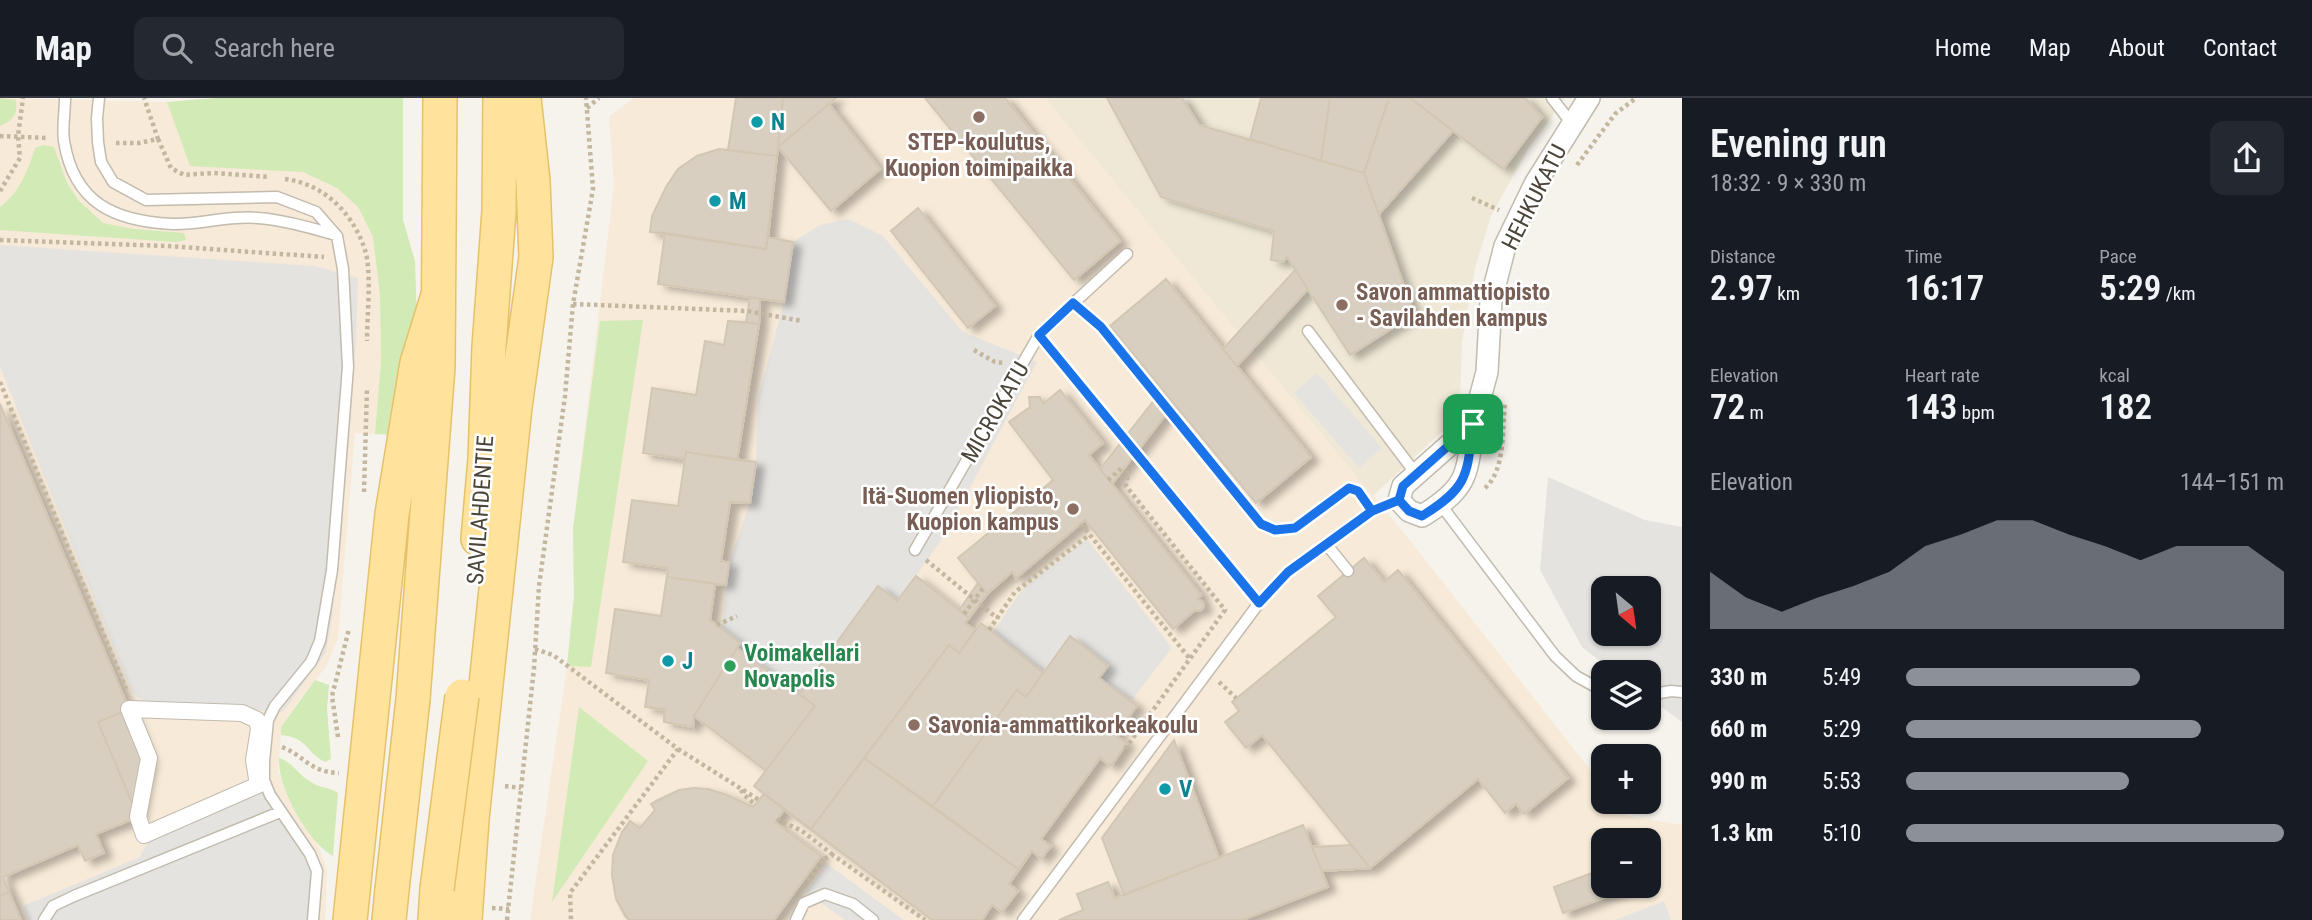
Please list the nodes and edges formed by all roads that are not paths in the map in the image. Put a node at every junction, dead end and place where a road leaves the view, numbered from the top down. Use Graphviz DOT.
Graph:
graph roads {
  1 [pos="65,98"];
  2 [pos="99,98"];
  3 [pos="440,98"];
  4 [pos="500,98"];
  5 [pos="524,98"];
  6 [pos="1552,98"];
  7 [pos="1589,98"];
  8 [pos="1572,124"];
  9 [pos="337,236"];
  10 [pos="1127,254"];
  11 [pos="438,295"];
  12 [pos="1308,331"];
  13 [pos="1039,335"];
  14 [pos="1473,424"];
  15 [pos="1416,474"];
  16 [pos="1399,500"];
  17 [pos="1441,505"];
  18 [pos="1327,545"];
  19 [pos="915,550"];
  20 [pos="1348,571"];
  21 [pos="1259,603"];
  22 [pos="1591,684"];
  23 [pos="1682,692"];
  24 [pos="1661,694"];
  25 [pos="135,709"];
  26 [pos="280,813"];
  27 [pos="436,904"];
  28 [pos="391,905"];
  29 [pos="44,920"];
  30 [pos="313,920"];
  31 [pos="351,920"];
  32 [pos="465,920"];
  33 [pos="796,920"];
  34 [pos="873,920"];
  35 [pos="1023,920"];
  1 -- 9 [label="lane"];
  2 -- 9 [label="lane"];
  3 -- 11 [label="main road"];
  4 -- 27 [label="main road, SAVILAHDENTIE, bridge"];
  5 -- 32 [label="main road"];
  6 -- 8 [label="lane"];
  7 -- 8 [label="street, HEHKUKATU"];
  8 -- 14 [label="street, HEHKUKATU"];
  9 -- 26 [label="lane"];
  10 -- 13 [label="lane"];
  11 -- 28 [label="main road, bridge"];
  11 -- 31 [label="main road"];
  12 -- 15 [label="lane"];
  13 -- 19 [label="lane, MICROKATU"];
  13 -- 21 [label="lane, MICROKATU"];
  14 -- 15 [label="street"];
  14 -- 17 [label="street, HEHKUKATU"];
  15 -- 16 [label="street"];
  16 -- 17 [label="street"];
  16 -- 18 [label="lane"];
  17 -- 22 [label="lane"];
  18 -- 20 [label="lane"];
  18 -- 21 [label="lane"];
  21 -- 35 [label="lane"];
  23 -- 24 [label="lane"];
  25 -- 25 [label="street"];
  26 -- 29 [label="lane"];
  26 -- 30 [label="lane"];
  33 -- 34 [label="lane"];
}
